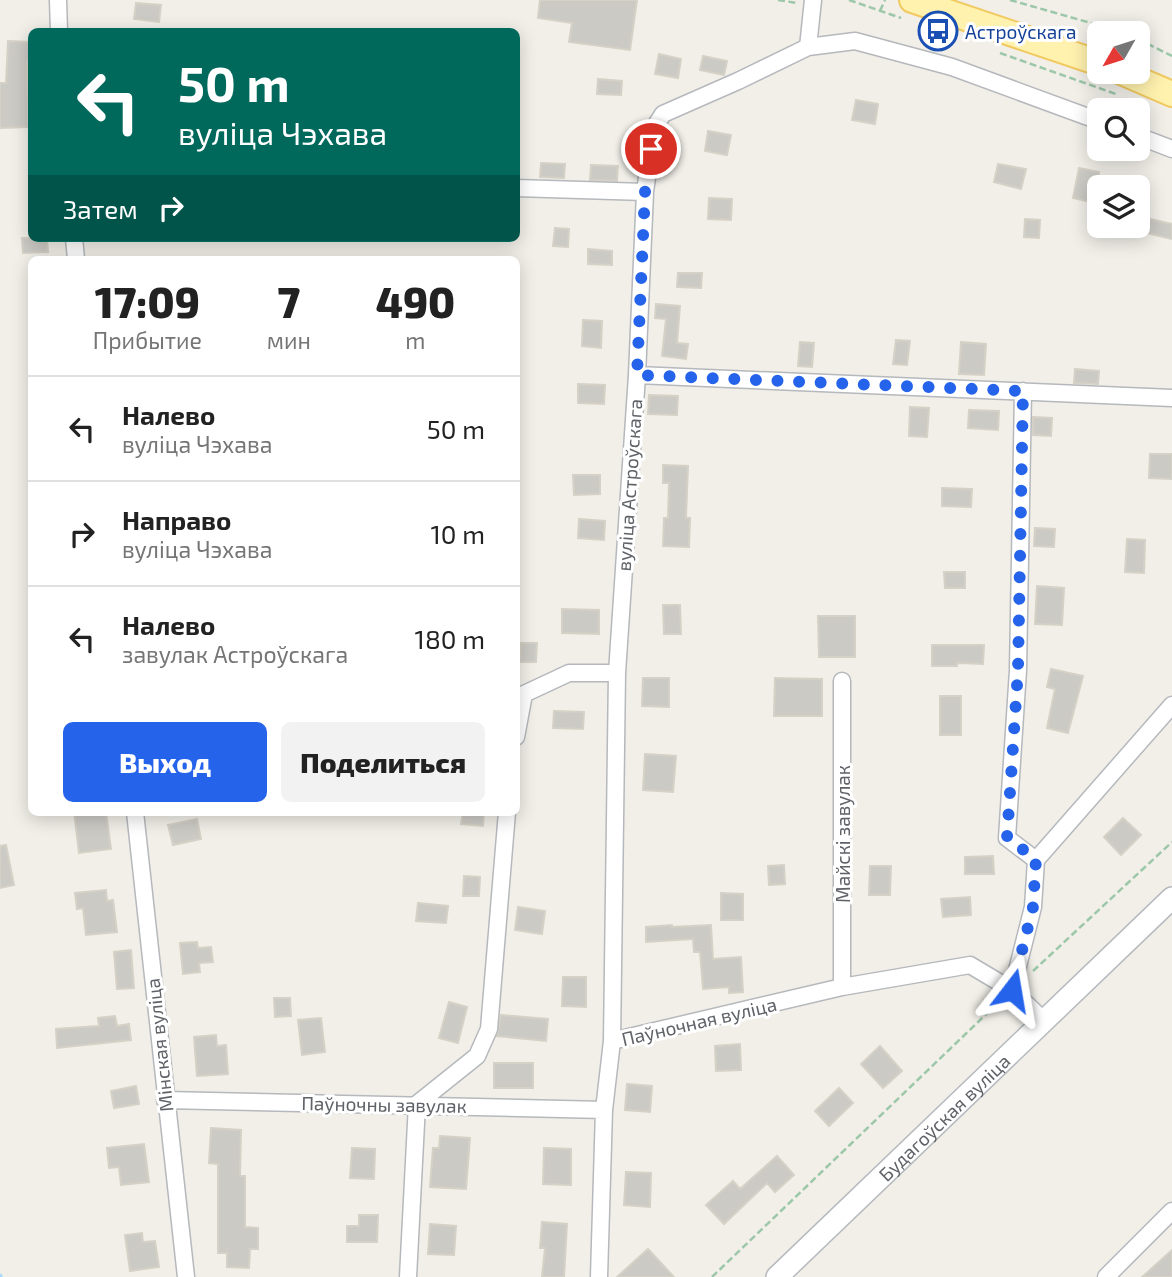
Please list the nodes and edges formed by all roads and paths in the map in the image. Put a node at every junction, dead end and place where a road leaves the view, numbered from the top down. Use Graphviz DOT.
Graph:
graph roads {
  1 [pos="58,0"];
  2 [pos="813,0"];
  3 [pos="849,0"];
  4 [pos="885,0"];
  5 [pos="953,0"];
  6 [pos="1010,0"];
  7 [pos="908,9"];
  8 [pos="880,11"];
  9 [pos="1087,22"];
  10 [pos="59,28"];
  11 [pos="1087,45"];
  12 [pos="1150,45"];
  13 [pos="808,47"];
  14 [pos="990,50"];
  15 [pos="1172,56"];
  16 [pos="1087,60"];
  17 [pos="1150,69"];
  18 [pos="1087,74"];
  19 [pos="1172,79"];
  20 [pos="1126,84"];
  21 [pos="1172,94"];
  22 [pos="1087,117"];
  23 [pos="1150,141"];
  24 [pos="1172,149"];
  25 [pos="520,188"];
  26 [pos="645,192"];
  27 [pos="637,375"];
  28 [pos="1023,391"];
  29 [pos="1172,398"];
  30 [pos="617,673"];
  31 [pos="842,681"];
  32 [pos="1172,705"];
  33 [pos="520,716"];
  34 [pos="135,816"];
  35 [pos="507,816"];
  36 [pos="1172,842"];
  37 [pos="1036,859"];
  38 [pos="1172,898"];
  39 [pos="842,986"];
  40 [pos="1012,990"];
  41 [pos="1044,1021"];
  42 [pos="612,1041"];
  43 [pos="165,1100"];
  44 [pos="417,1104"];
  45 [pos="604,1110"];
  46 [pos="1172,1211"];
  47 [pos="186,1277"];
  48 [pos="408,1277"];
  49 [pos="599,1277"];
  50 [pos="712,1277"];
  51 [pos="777,1277"];
  52 [pos="1106,1277"];
  1 -- 10 [label="street"];
  2 -- 13 [label="street"];
  3 -- 8 [label="path"];
  4 -- 8 [label="path"];
  5 -- 11 [label="main road"];
  6 -- 9 [label="path"];
  7 -- 8 [label="path"];
  7 -- 16 [label="main road"];
  12 -- 15 [label="path"];
  13 -- 22 [label="street, вуліца Астроўскага"];
  13 -- 26 [label="street, вуліца Астроўскага"];
  14 -- 18 [label="path"];
  17 -- 19 [label="main road"];
  20 -- 21 [label="main road"];
  23 -- 24 [label="street"];
  25 -- 26 [label="street"];
  26 -- 27 [label="street, вуліца Астроўскага"];
  27 -- 28 [label="street"];
  27 -- 30 [label="street, вуліца Астроўскага"];
  28 -- 29 [label="street"];
  28 -- 37 [label="street"];
  30 -- 33 [label="street"];
  30 -- 42 [label="street, вуліца Астроўскага"];
  31 -- 39 [label="street, Майскі завулак"];
  32 -- 37 [label="street"];
  34 -- 43 [label="street, Мінская вуліца"];
  35 -- 44 [label="street"];
  36 -- 40 [label="path"];
  37 -- 40 [label="street"];
  38 -- 41 [label="street, Будагоўская вуліца"];
  39 -- 40 [label="street, Паўночная вуліца"];
  39 -- 42 [label="street, Паўночная вуліца"];
  40 -- 41 [label="street, Паўночная вуліца"];
  40 -- 50 [label="path"];
  41 -- 51 [label="street, Будагоўская вуліца"];
  42 -- 45 [label="street, Паўночная вуліца"];
  43 -- 44 [label="street, Паўночны завулак"];
  43 -- 47 [label="street, Мінская вуліца"];
  44 -- 45 [label="street, Паўночны завулак"];
  44 -- 48 [label="street"];
  45 -- 49 [label="street, Паўночная вуліца"];
  46 -- 52 [label="street"];
}
